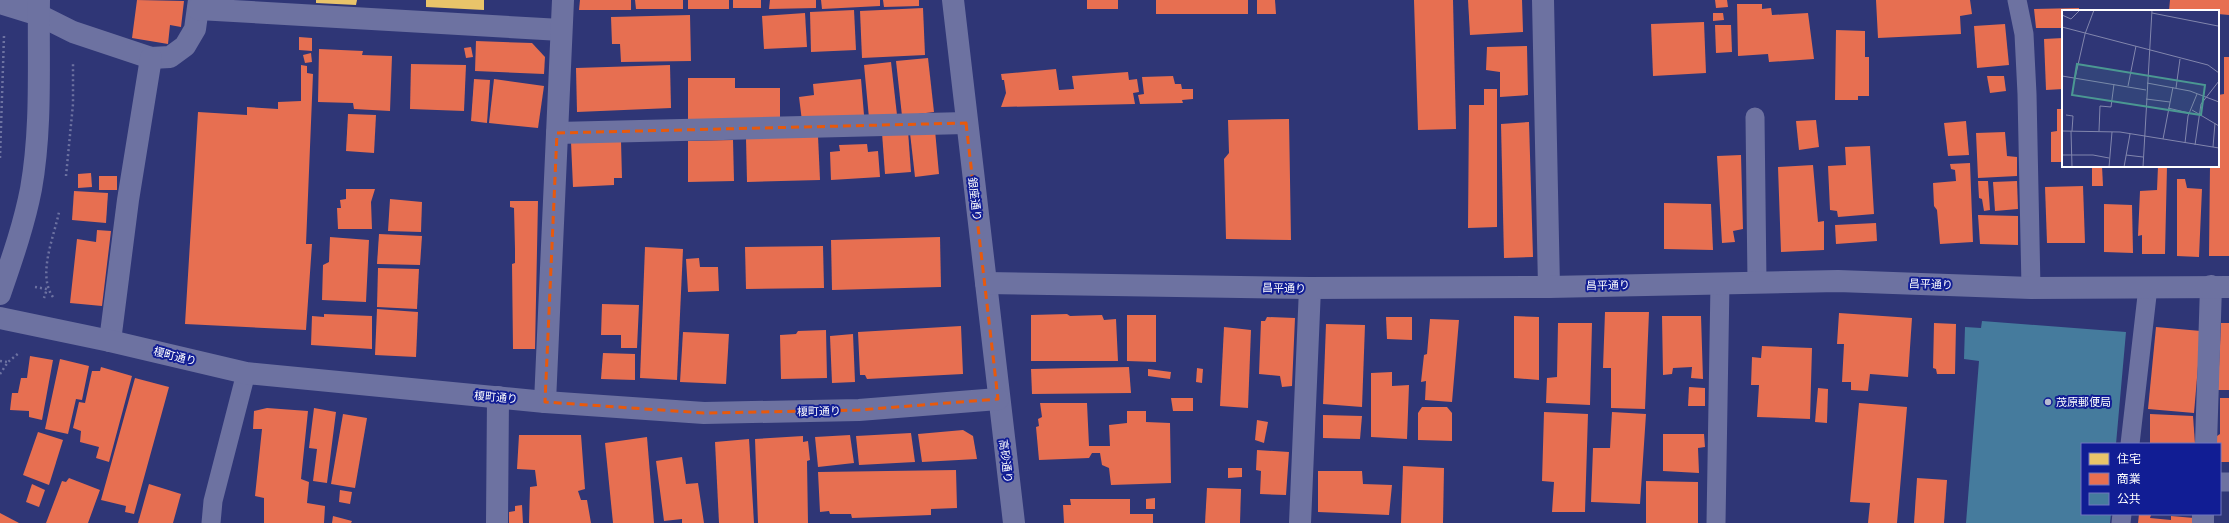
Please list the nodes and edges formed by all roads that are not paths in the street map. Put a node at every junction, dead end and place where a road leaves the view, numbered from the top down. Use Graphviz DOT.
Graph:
graph roads {
  1 [pos="563,0"];
  2 [pos="953,0"];
  3 [pos="1543,0"];
  4 [pos="2017,0"];
  5 [pos="2,3"];
  6 [pos="198,5"];
  7 [pos="39,8"];
  8 [pos="562,30"];
  9 [pos="151,58"];
  10 [pos="1755,117"];
  11 [pos="966,122"];
  12 [pos="556,133"];
  13 [pos="1756,282"];
  14 [pos="986,283"];
  15 [pos="1720,283"];
  16 [pos="2220,286"];
  17 [pos="1549,287"];
  18 [pos="2148,287"];
  19 [pos="1310,288"];
  20 [pos="2031,288"];
  21 [pos="0,294"];
  22 [pos="0,318"];
  23 [pos="110,340"];
  24 [pos="246,373"];
  25 [pos="498,397"];
  26 [pos="998,399"];
  27 [pos="545,402"];
  28 [pos="2130,443"];
  29 [pos="2206,443"];
  30 [pos="211,523"];
  31 [pos="497,523"];
  32 [pos="1014,523"];
  33 [pos="1300,523"];
  34 [pos="1716,523"];
  1 -- 8 [label="street"];
  2 -- 11 [label="street, 銀座通り"];
  3 -- 17 [label="street"];
  4 -- 20 [label="lane"];
  5 -- 7 [label="street"];
  6 -- 8 [label="street"];
  6 -- 9 [label="street"];
  7 -- 9 [label="street"];
  7 -- 21 [label="street"];
  8 -- 12 [label="street"];
  9 -- 23 [label="street"];
  10 -- 13 [label="lane"];
  11 -- 12 [label="street"];
  11 -- 14 [label="street, 銀座通り"];
  12 -- 27 [label="street"];
  13 -- 15 [label="street, 昌平通り"];
  13 -- 20 [label="street, 昌平通り"];
  14 -- 19 [label="street, 昌平通り"];
  14 -- 26 [label="street, 銀座通り"];
  15 -- 17 [label="street, 昌平通り"];
  15 -- 34 [label="lane"];
  16 -- 18 [label="street, 昌平通り"];
  16 -- 29 [label="street"];
  17 -- 19 [label="street, 昌平通り"];
  18 -- 20 [label="street, 昌平通り"];
  18 -- 28 [label="lane"];
  19 -- 33 [label="street"];
  22 -- 23 [label="street, 榎町通り"];
  23 -- 24 [label="street, 榎町通り"];
  24 -- 25 [label="street, 榎町通り"];
  24 -- 30 [label="lane"];
  25 -- 27 [label="street, 榎町通り"];
  25 -- 31 [label="street"];
  26 -- 27 [label="street, 榎町通り"];
  26 -- 32 [label="street, 高砂通り"];
}
